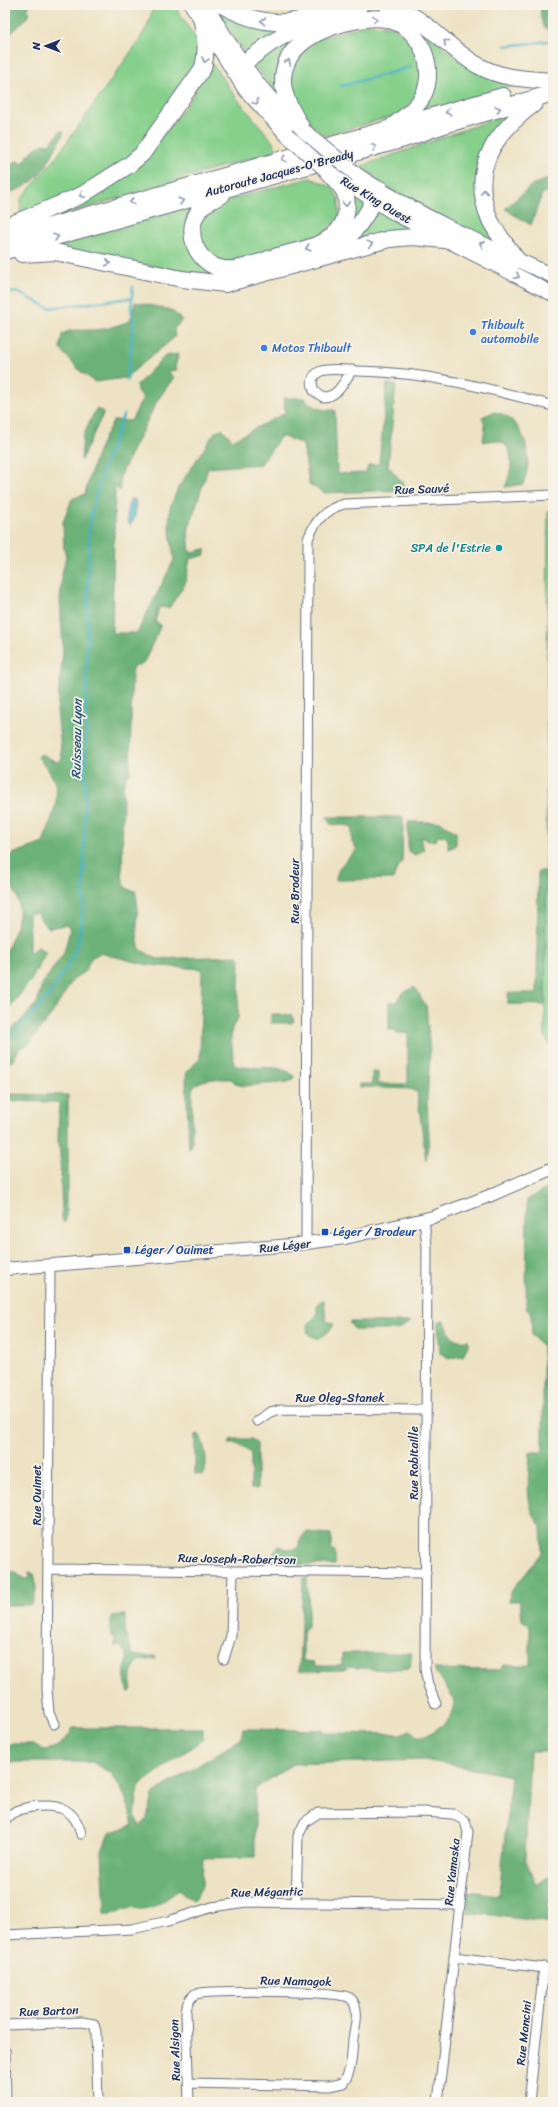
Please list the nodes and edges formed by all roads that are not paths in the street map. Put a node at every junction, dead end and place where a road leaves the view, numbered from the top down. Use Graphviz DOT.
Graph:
graph roads {
  1 [pos="192,5"];
  2 [pos="206,5"];
  3 [pos="222,5"];
  4 [pos="360,5"];
  5 [pos="387,5"];
  6 [pos="315,17"];
  7 [pos="202,22"];
  8 [pos="238,67"];
  9 [pos="553,82"];
  10 [pos="548,94"];
  11 [pos="389,129"];
  12 [pos="303,130"];
  13 [pos="334,177"];
  14 [pos="250,181"];
  15 [pos="377,195"];
  16 [pos="5,228"];
  17 [pos="5,239"];
  18 [pos="445,240"];
  19 [pos="5,251"];
  20 [pos="5,256"];
  21 [pos="320,258"];
  22 [pos="517,260"];
  23 [pos="553,276"];
  24 [pos="553,294"];
  25 [pos="352,370"];
  26 [pos="553,406"];
  27 [pos="553,495"];
  28 [pos="308,539"];
  29 [pos="553,1168"];
  30 [pos="424,1220"];
  31 [pos="306,1244"];
  32 [pos="50,1266"];
  33 [pos="5,1269"];
  34 [pos="426,1410"];
  35 [pos="257,1420"];
  36 [pos="48,1569"];
  37 [pos="233,1571"];
  38 [pos="426,1573"];
  39 [pos="224,1659"];
  40 [pos="436,1704"];
  41 [pos="54,1724"];
  42 [pos="5,1820"];
  43 [pos="81,1834"];
  44 [pos="296,1903"];
  45 [pos="460,1905"];
  46 [pos="5,1935"];
  47 [pos="454,1957"];
  48 [pos="548,1968"];
  49 [pos="190,1998"];
  50 [pos="5,2025"];
  51 [pos="5,2051"];
  52 [pos="189,2083"];
  53 [pos="6,2102"];
  54 [pos="98,2102"];
  55 [pos="189,2102"];
  56 [pos="438,2102"];
  57 [pos="529,2102"];
  1 -- 7 [label="main road, Rue King Ouest"];
  2 -- 8 [label="main road, Rue King Ouest"];
  6 -- 3 [label="highway, one-way"];
  4 -- 6 [label="highway"];
  9 -- 5 [label="highway, one-way"];
  6 -- 8 [label="highway"];
  7 -- 8 [label="main road, Rue King Ouest"];
  7 -- 16 [label="highway, one-way"];
  8 -- 12 [label="main road, Rue King Ouest"];
  8 -- 13 [label="main road, Rue King Ouest, one-way, bridge"];
  9 -- 11 [label="highway, Autoroute Jacques-O'Bready, one-way"];
  14 -- 10 [label="highway, Autoroute Jacques-O'Bready, one-way"];
  22 -- 10 [label="highway, one-way"];
  12 -- 11 [label="highway, one-way"];
  11 -- 17 [label="highway, Autoroute Jacques-O'Bready, one-way"];
  12 -- 15 [label="main road, Rue King Ouest, bridge"];
  13 -- 14 [label="highway, one-way"];
  13 -- 15 [label="main road, Rue King Ouest"];
  19 -- 14 [label="highway, Autoroute Jacques-O'Bready, one-way"];
  15 -- 18 [label="main road, Rue King Ouest"];
  15 -- 21 [label="highway"];
  22 -- 15 [label="main road, Rue King Ouest, one-way"];
  21 -- 18 [label="highway, one-way"];
  18 -- 24 [label="main road, Rue King Ouest, one-way"];
  20 -- 21 [label="highway, one-way"];
  22 -- 23 [label="main road, Rue King Ouest"];
  25 -- 26 [label="street"];
  27 -- 28 [label="street, Rue Sauvé"];
  28 -- 31 [label="street, Rue Brodeur"];
  29 -- 30 [label="street, Rue Léger"];
  30 -- 31 [label="street, Rue Léger"];
  30 -- 34 [label="street, Rue Robitaille"];
  31 -- 32 [label="street, Rue Léger"];
  32 -- 33 [label="street, Rue Léger"];
  32 -- 36 [label="street, Rue Ouimet"];
  34 -- 35 [label="street, Rue Oleg-Stanek"];
  34 -- 38 [label="street, Rue Robitaille"];
  36 -- 37 [label="street, Rue Joseph-Robertson"];
  36 -- 41 [label="street, Rue Ouimet"];
  37 -- 38 [label="street, Rue Joseph-Robertson"];
  37 -- 39 [label="street"];
  38 -- 40 [label="street, Rue Robitaille"];
  42 -- 43 [label="street"];
  44 -- 45 [label="street, Rue Mégantic"];
  44 -- 45 [label="street, Rue Yamaska"];
  44 -- 46 [label="street, Rue Mégantic"];
  45 -- 47 [label="street, Rue Yamaska"];
  47 -- 48 [label="street"];
  47 -- 56 [label="street, Rue Yamaska"];
  48 -- 57 [label="street, Rue Mancini"];
  49 -- 52 [label="street, Rue Alsigon"];
  49 -- 52 [label="street, Rue Namagok"];
  50 -- 54 [label="street, Rue Barton"];
  51 -- 53 [label="street"];
  52 -- 55 [label="street, Rue Alsigon"];
}
